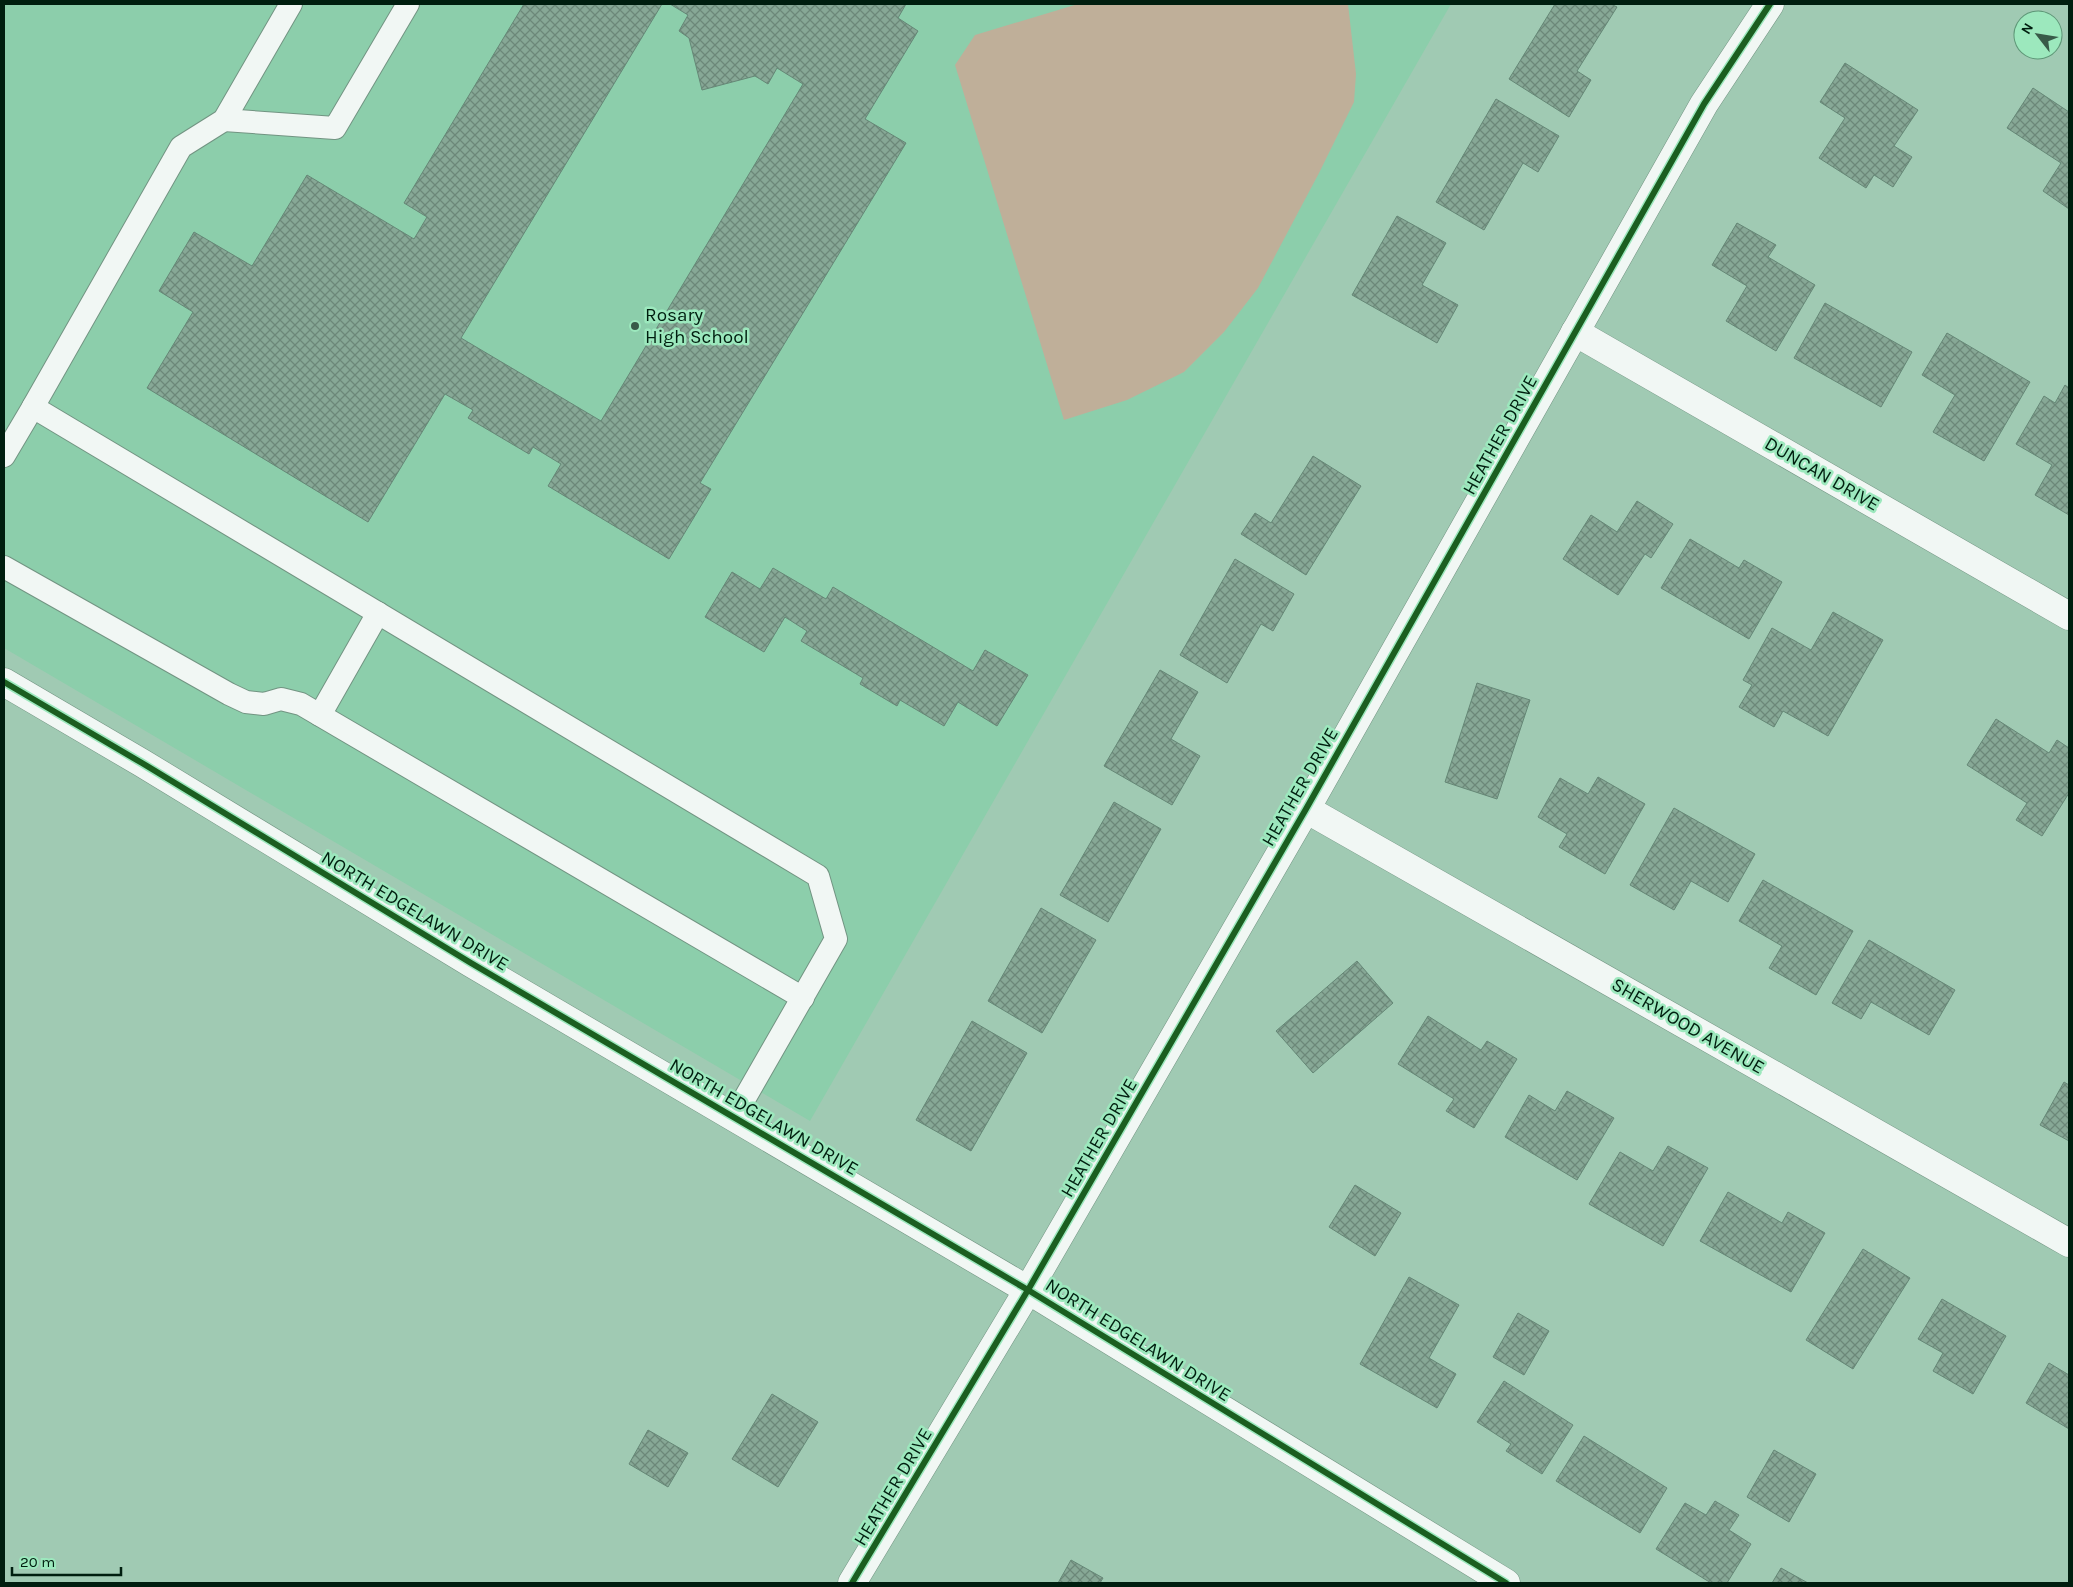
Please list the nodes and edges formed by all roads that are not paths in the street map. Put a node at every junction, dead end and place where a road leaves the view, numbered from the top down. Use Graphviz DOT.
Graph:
graph roads {
  1 [pos="291,4"];
  2 [pos="408,4"];
  3 [pos="1770,4"];
  4 [pos="224,120"];
  5 [pos="1576,332"];
  6 [pos="32,407"];
  7 [pos="4,456"];
  8 [pos="4,567"];
  9 [pos="378,613"];
  10 [pos="2069,616"];
  11 [pos="4,682"];
  12 [pos="320,715"];
  13 [pos="1306,809"];
  14 [pos="803,998"];
  15 [pos="734,1117"];
  16 [pos="2069,1243"];
  17 [pos="1028,1290"];
  18 [pos="852,1583"];
  19 [pos="1506,1583"];
  1 -- 4 [label="lane"];
  2 -- 4 [label="lane"];
  3 -- 5 [label="street, HEATHER DRIVE"];
  4 -- 6 [label="lane"];
  5 -- 10 [label="street, DUNCAN DRIVE"];
  5 -- 13 [label="street, HEATHER DRIVE"];
  6 -- 7 [label="lane"];
  6 -- 9 [label="lane"];
  8 -- 12 [label="lane"];
  9 -- 12 [label="lane"];
  9 -- 14 [label="lane"];
  11 -- 15 [label="street, NORTH EDGELAWN DRIVE"];
  12 -- 14 [label="lane"];
  13 -- 16 [label="street, SHERWOOD AVENUE"];
  13 -- 17 [label="street, HEATHER DRIVE"];
  14 -- 15 [label="lane"];
  15 -- 17 [label="street, NORTH EDGELAWN DRIVE"];
  17 -- 18 [label="street, HEATHER DRIVE"];
  17 -- 19 [label="street, NORTH EDGELAWN DRIVE"];
}
